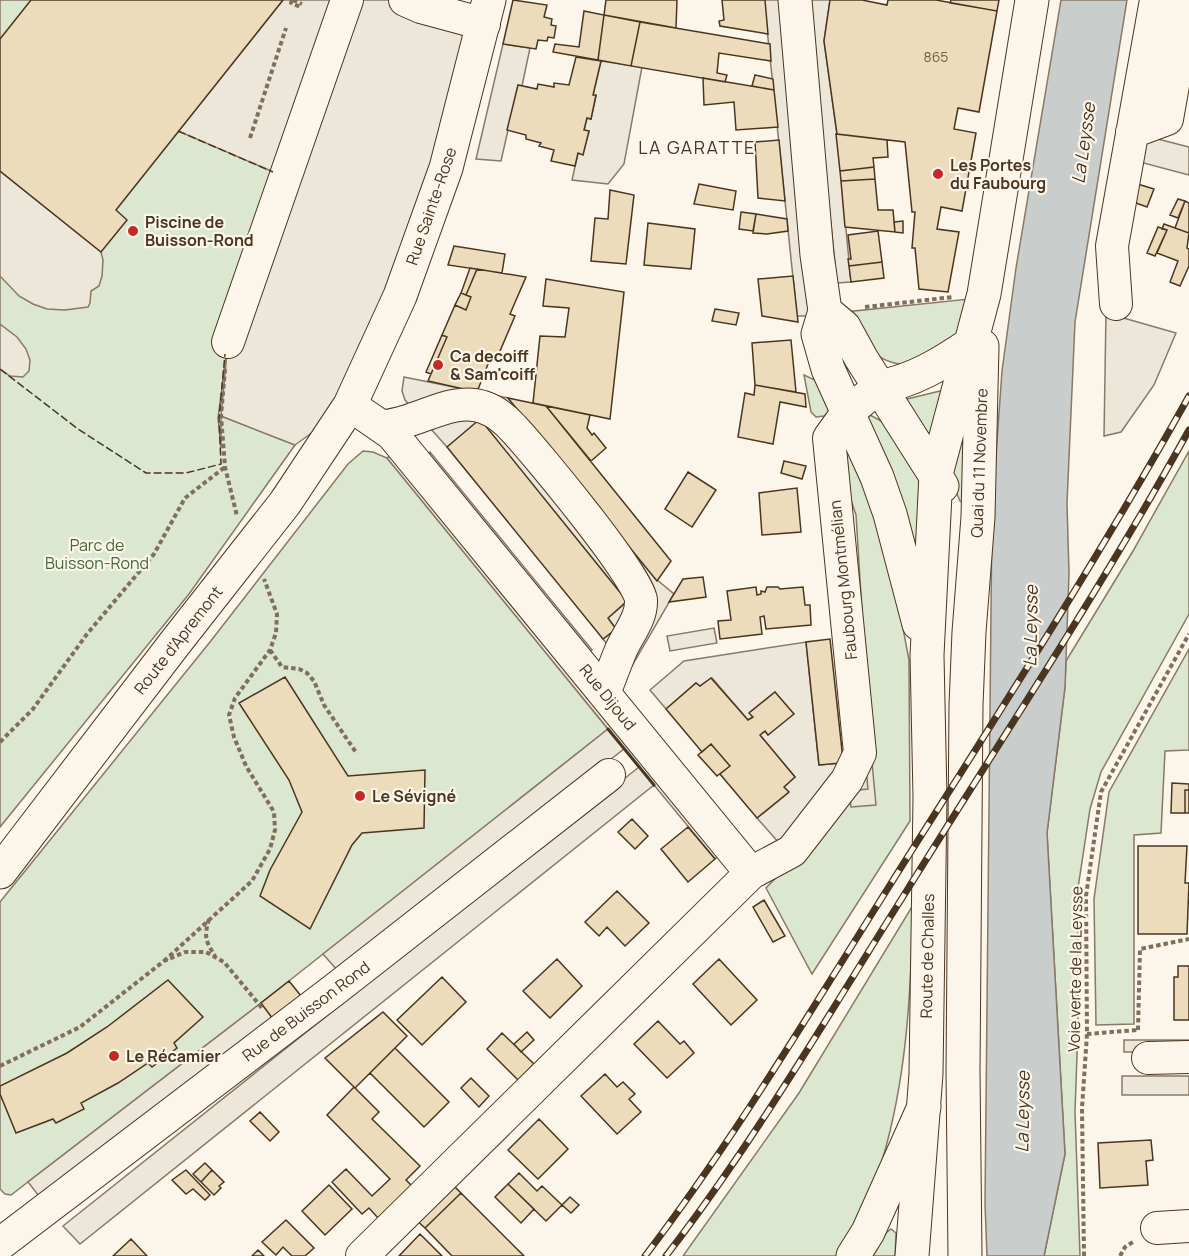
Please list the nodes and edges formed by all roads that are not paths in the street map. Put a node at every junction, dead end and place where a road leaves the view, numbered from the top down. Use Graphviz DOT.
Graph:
graph roads {
  1 [pos="347,0"];
  2 [pos="795,0"];
  3 [pos="1032,0"];
  4 [pos="1156,0"];
  5 [pos="1188,0"];
  6 [pos="416,2"];
  7 [pos="486,12"];
  8 [pos="1132,132"];
  9 [pos="984,294"];
  10 [pos="1116,304"];
  11 [pos="825,311"];
  12 [pos="228,342"];
  13 [pos="969,345"];
  14 [pos="879,387"];
  15 [pos="350,405"];
  16 [pos="848,412"];
  17 [pos="382,427"];
  18 [pos="936,474"];
  19 [pos="969,632"];
  20 [pos="927,655"];
  21 [pos="604,693"];
  22 [pos="609,775"];
  23 [pos="0,872"];
  24 [pos="751,873"];
  25 [pos="1143,1044"];
  26 [pos="1189,1057"];
  27 [pos="924,1107"];
  28 [pos="1189,1226"];
  29 [pos="1157,1228"];
  30 [pos="0,1244"];
  31 [pos="362,1256"];
  32 [pos="853,1256"];
  33 [pos="912,1256"];
  34 [pos="965,1256"];
  1 -- 12 [label="street"];
  2 -- 11 [label="main road"];
  3 -- 9 [label="main road, Quai du 11 Novembre"];
  4 -- 8 [label="street"];
  5 -- 8 [label="street"];
  6 -- 7 [label="street"];
  7 -- 15 [label="main road, Rue Sainte-Rose"];
  8 -- 10 [label="street"];
  9 -- 13 [label="main road, Quai du 11 Novembre"];
  9 -- 19 [label="main road, Quai du 11 Novembre"];
  11 -- 14 [label="main road"];
  11 -- 16 [label="main road"];
  13 -- 14 [label="main road, Faubourg Montmélian"];
  13 -- 18 [label="main road, Quai du 11 Novembre"];
  14 -- 16 [label="street, Faubourg Montmélian"];
  14 -- 18 [label="main road"];
  15 -- 17 [label="street, Rue Dijoud"];
  15 -- 23 [label="main road, Route d'Apremont"];
  16 -- 20 [label="main road"];
  16 -- 24 [label="street, Faubourg Montmélian"];
  17 -- 21 [label="street, Rue Dijoud"];
  17 -- 21 [label="street"];
  18 -- 19 [label="main road, Quai du 11 Novembre"];
  18 -- 20 [label="main road, Quai du 11 Novembre"];
  19 -- 34 [label="main road, Quai du 11 Novembre"];
  20 -- 27 [label="main road, Route de Challes"];
  21 -- 24 [label="street, Rue Dijoud"];
  22 -- 30 [label="street, Rue de Buisson Rond"];
  24 -- 31 [label="street"];
  25 -- 26 [label="street"];
  27 -- 32 [label="main road"];
  27 -- 33 [label="main road, Route de Challes"];
  28 -- 29 [label="street"];
}
